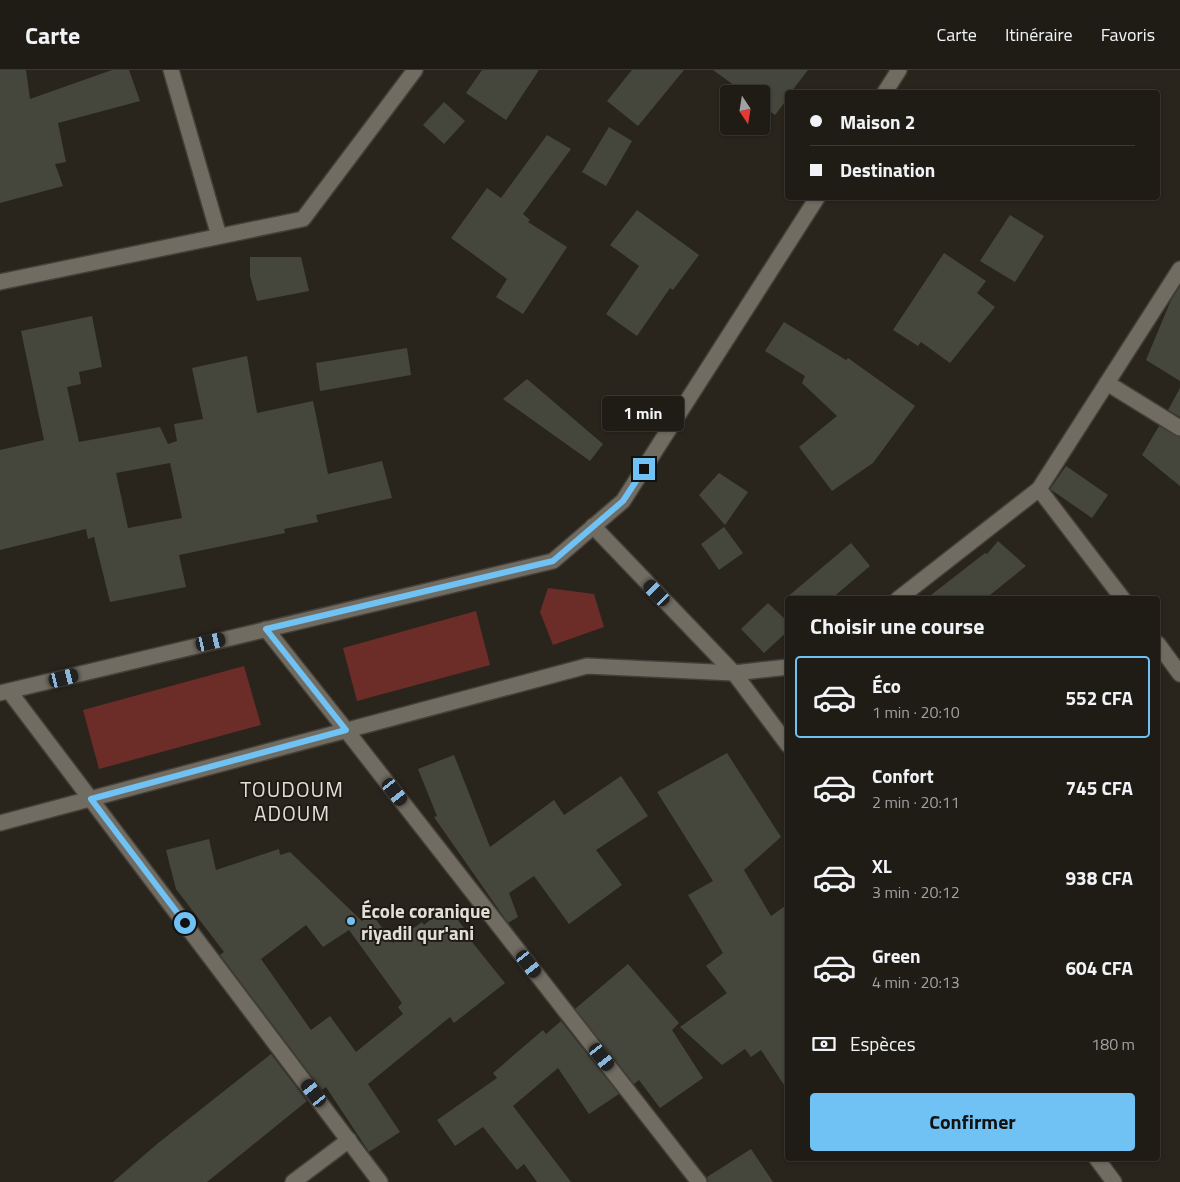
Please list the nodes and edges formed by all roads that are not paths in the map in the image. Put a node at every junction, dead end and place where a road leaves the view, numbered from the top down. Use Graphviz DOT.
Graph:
graph roads {
  1 [pos="171,70"];
  2 [pos="415,70"];
  3 [pos="899,70"];
  4 [pos="886,90"];
  5 [pos="817,200"];
  6 [pos="219,236"];
  7 [pos="1180,269"];
  8 [pos="0,282"];
  9 [pos="1107,383"];
  10 [pos="1180,428"];
  11 [pos="1039,489"];
  12 [pos="593,526"];
  13 [pos="902,596"];
  14 [pos="1120,596"];
  15 [pos="266,629"];
  16 [pos="1160,647"];
  17 [pos="785,667"];
  18 [pos="734,673"];
  19 [pos="1180,674"];
  20 [pos="4,692"];
  21 [pos="346,730"];
  22 [pos="785,741"];
  23 [pos="91,799"];
  24 [pos="0,823"];
  25 [pos="349,1140"];
  26 [pos="1098,1161"];
  27 [pos="292,1182"];
  28 [pos="380,1182"];
  29 [pos="699,1182"];
  30 [pos="1114,1182"];
  1 -- 6 [label="street"];
  2 -- 6 [label="street"];
  3 -- 4 [label="street"];
  5 -- 12 [label="street"];
  6 -- 8 [label="street"];
  7 -- 9 [label="street"];
  9 -- 10 [label="street"];
  9 -- 11 [label="street"];
  11 -- 13 [label="street"];
  11 -- 14 [label="street"];
  12 -- 15 [label="street"];
  12 -- 18 [label="street"];
  15 -- 20 [label="street"];
  15 -- 21 [label="street"];
  16 -- 19 [label="street"];
  17 -- 18 [label="street"];
  18 -- 21 [label="street"];
  18 -- 22 [label="street"];
  20 -- 23 [label="street"];
  21 -- 23 [label="street"];
  21 -- 29 [label="street"];
  23 -- 24 [label="street"];
  23 -- 25 [label="street"];
  25 -- 27 [label="street"];
  25 -- 28 [label="street"];
  26 -- 30 [label="street"];
}
